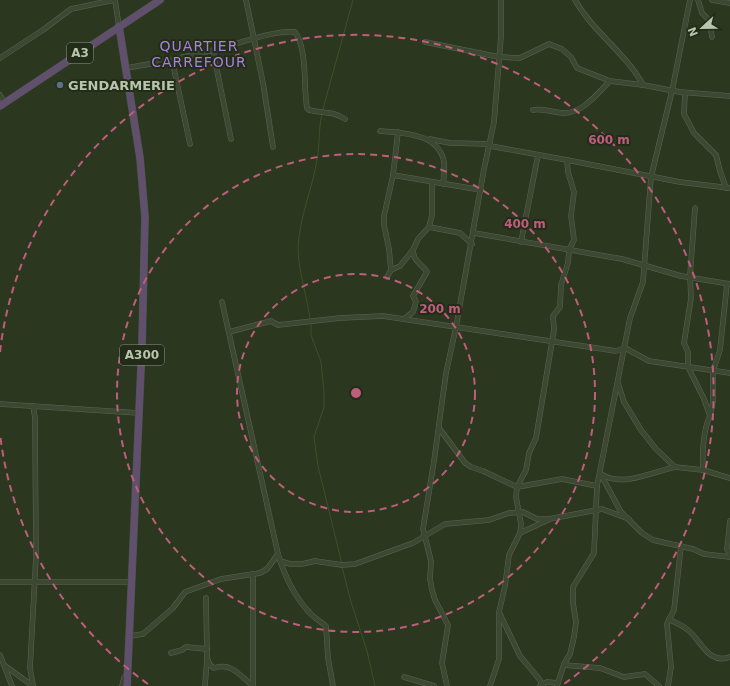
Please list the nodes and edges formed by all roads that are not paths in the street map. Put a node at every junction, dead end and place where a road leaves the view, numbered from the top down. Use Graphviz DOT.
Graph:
graph roads {
  1 [pos="115,0"];
  2 [pos="160,0"];
  3 [pos="246,0"];
  4 [pos="501,0"];
  5 [pos="575,0"];
  6 [pos="690,0"];
  7 [pos="698,0"];
  8 [pos="712,0"];
  9 [pos="730,3"];
  10 [pos="119,26"];
  11 [pos="712,37"];
  12 [pos="255,40"];
  13 [pos="425,42"];
  14 [pos="213,50"];
  15 [pos="499,57"];
  16 [pos="0,58"];
  17 [pos="172,60"];
  18 [pos="127,68"];
  19 [pos="610,82"];
  20 [pos="643,85"];
  21 [pos="672,91"];
  22 [pos="685,93"];
  23 [pos="0,95"];
  24 [pos="730,96"];
  25 [pos="3,104"];
  26 [pos="533,110"];
  27 [pos="345,119"];
  28 [pos="380,131"];
  29 [pos="398,132"];
  30 [pos="231,139"];
  31 [pos="429,139"];
  32 [pos="190,144"];
  33 [pos="490,145"];
  34 [pos="273,147"];
  35 [pos="538,154"];
  36 [pos="567,160"];
  37 [pos="393,175"];
  38 [pos="651,177"];
  39 [pos="432,182"];
  40 [pos="443,184"];
  41 [pos="728,188"];
  42 [pos="481,190"];
  43 [pos="695,208"];
  44 [pos="429,227"];
  45 [pos="474,233"];
  46 [pos="521,242"];
  47 [pos="472,244"];
  48 [pos="413,250"];
  49 [pos="569,250"];
  50 [pos="645,265"];
  51 [pos="391,270"];
  52 [pos="690,276"];
  53 [pos="387,277"];
  54 [pos="728,284"];
  55 [pos="222,302"];
  56 [pos="405,318"];
  57 [pos="456,327"];
  58 [pos="229,332"];
  59 [pos="551,342"];
  60 [pos="625,348"];
  61 [pos="688,367"];
  62 [pos="714,371"];
  63 [pos="730,373"];
  64 [pos="618,383"];
  65 [pos="0,404"];
  66 [pos="33,406"];
  67 [pos="139,413"];
  68 [pos="710,415"];
  69 [pos="439,428"];
  70 [pos="675,467"];
  71 [pos="703,470"];
  72 [pos="600,473"];
  73 [pos="730,478"];
  74 [pos="597,486"];
  75 [pos="517,487"];
  76 [pos="597,510"];
  77 [pos="519,512"];
  78 [pos="549,519"];
  79 [pos="629,519"];
  80 [pos="730,521"];
  81 [pos="520,533"];
  82 [pos="424,538"];
  83 [pos="681,546"];
  84 [pos="278,554"];
  85 [pos="730,554"];
  86 [pos="730,557"];
  87 [pos="280,561"];
  88 [pos="254,574"];
  89 [pos="0,582"];
  90 [pos="131,582"];
  91 [pos="35,583"];
  92 [pos="206,598"];
  93 [pos="499,612"];
  94 [pos="669,619"];
  95 [pos="130,636"];
  96 [pos="207,649"];
  97 [pos="172,653"];
  98 [pos="0,655"];
  99 [pos="730,657"];
  100 [pos="207,659"];
  101 [pos="4,665"];
  102 [pos="564,665"];
  103 [pos="128,671"];
  104 [pos="404,677"];
  105 [pos="557,685"];
  106 [pos="12,686"];
  107 [pos="33,686"];
  108 [pos="122,686"];
  109 [pos="127,686"];
  110 [pos="205,686"];
  111 [pos="253,686"];
  112 [pos="333,686"];
  113 [pos="434,686"];
  114 [pos="447,686"];
  115 [pos="490,686"];
  116 [pos="542,686"];
  117 [pos="659,686"];
  118 [pos="668,686"];
  1 -- 10 [label="street"];
  1 -- 16 [label="street"];
  2 -- 10 [label="highway, A3"];
  3 -- 12 [label="street"];
  4 -- 15 [label="street"];
  5 -- 20 [label="street"];
  6 -- 21 [label="street"];
  7 -- 11 [label="street"];
  8 -- 9 [label="street"];
  10 -- 18 [label="highway, A300"];
  10 -- 25 [label="highway, A3"];
  12 -- 14 [label="street"];
  12 -- 27 [label="street"];
  12 -- 34 [label="street"];
  13 -- 15 [label="street"];
  14 -- 17 [label="street"];
  14 -- 30 [label="street"];
  15 -- 19 [label="street"];
  15 -- 33 [label="street"];
  17 -- 18 [label="street"];
  17 -- 32 [label="street"];
  18 -- 67 [label="highway, A300"];
  19 -- 20 [label="street"];
  19 -- 26 [label="street"];
  20 -- 21 [label="street"];
  21 -- 22 [label="street"];
  21 -- 38 [label="street"];
  22 -- 24 [label="street"];
  22 -- 41 [label="street"];
  23 -- 25 [label="street"];
  28 -- 29 [label="street"];
  29 -- 31 [label="street"];
  29 -- 37 [label="street"];
  31 -- 33 [label="street"];
  31 -- 40 [label="street"];
  33 -- 35 [label="street"];
  33 -- 42 [label="street"];
  35 -- 36 [label="street"];
  35 -- 46 [label="street"];
  36 -- 38 [label="street"];
  36 -- 49 [label="street"];
  37 -- 39 [label="street"];
  37 -- 51 [label="street"];
  38 -- 41 [label="street"];
  38 -- 50 [label="street"];
  39 -- 40 [label="street"];
  39 -- 44 [label="street"];
  40 -- 42 [label="street"];
  42 -- 45 [label="street"];
  43 -- 52 [label="street"];
  44 -- 47 [label="street"];
  44 -- 48 [label="street"];
  45 -- 46 [label="street"];
  45 -- 47 [label="street"];
  46 -- 49 [label="street"];
  47 -- 57 [label="street"];
  48 -- 51 [label="street"];
  48 -- 56 [label="street"];
  49 -- 50 [label="street"];
  49 -- 59 [label="street"];
  50 -- 52 [label="street"];
  50 -- 60 [label="street"];
  51 -- 53 [label="street"];
  52 -- 54 [label="street"];
  52 -- 61 [label="street"];
  54 -- 62 [label="street"];
  55 -- 58 [label="street"];
  56 -- 57 [label="street"];
  56 -- 58 [label="street"];
  57 -- 59 [label="street"];
  57 -- 69 [label="street"];
  58 -- 84 [label="street"];
  59 -- 60 [label="street"];
  59 -- 75 [label="street"];
  60 -- 61 [label="street"];
  60 -- 64 [label="street"];
  61 -- 62 [label="street"];
  61 -- 68 [label="street"];
  62 -- 63 [label="street"];
  62 -- 68 [label="street"];
  64 -- 70 [label="street"];
  64 -- 72 [label="street"];
  65 -- 66 [label="street"];
  66 -- 67 [label="street"];
  66 -- 91 [label="street"];
  67 -- 90 [label="highway, A300"];
  68 -- 71 [label="street"];
  69 -- 75 [label="street"];
  69 -- 82 [label="street"];
  70 -- 71 [label="street"];
  70 -- 72 [label="street"];
  71 -- 73 [label="street"];
  72 -- 74 [label="street"];
  72 -- 79 [label="street"];
  74 -- 75 [label="street"];
  74 -- 76 [label="street"];
  75 -- 77 [label="street"];
  76 -- 78 [label="street"];
  76 -- 79 [label="street"];
  76 -- 102 [label="street"];
  77 -- 78 [label="street"];
  77 -- 81 [label="street"];
  77 -- 82 [label="street"];
  78 -- 81 [label="street"];
  79 -- 83 [label="street"];
  80 -- 85 [label="street"];
  81 -- 93 [label="street"];
  82 -- 87 [label="street"];
  82 -- 114 [label="street"];
  83 -- 86 [label="street"];
  83 -- 94 [label="street"];
  84 -- 87 [label="street"];
  84 -- 88 [label="street"];
  87 -- 112 [label="street"];
  88 -- 95 [label="street"];
  88 -- 111 [label="street"];
  89 -- 91 [label="street"];
  90 -- 91 [label="street"];
  90 -- 95 [label="highway, A300"];
  91 -- 107 [label="street"];
  92 -- 96 [label="street"];
  93 -- 115 [label="street"];
  93 -- 116 [label="street"];
  94 -- 99 [label="street"];
  94 -- 118 [label="street"];
  95 -- 103 [label="highway, A300"];
  96 -- 97 [label="street"];
  96 -- 100 [label="street"];
  98 -- 101 [label="street"];
  100 -- 110 [label="street"];
  100 -- 111 [label="street"];
  101 -- 106 [label="street"];
  101 -- 107 [label="street"];
  102 -- 105 [label="street"];
  102 -- 117 [label="street"];
  103 -- 108 [label="street"];
  103 -- 109 [label="highway, A300"];
  104 -- 113 [label="street"];
  105 -- 116 [label="street"];
}
